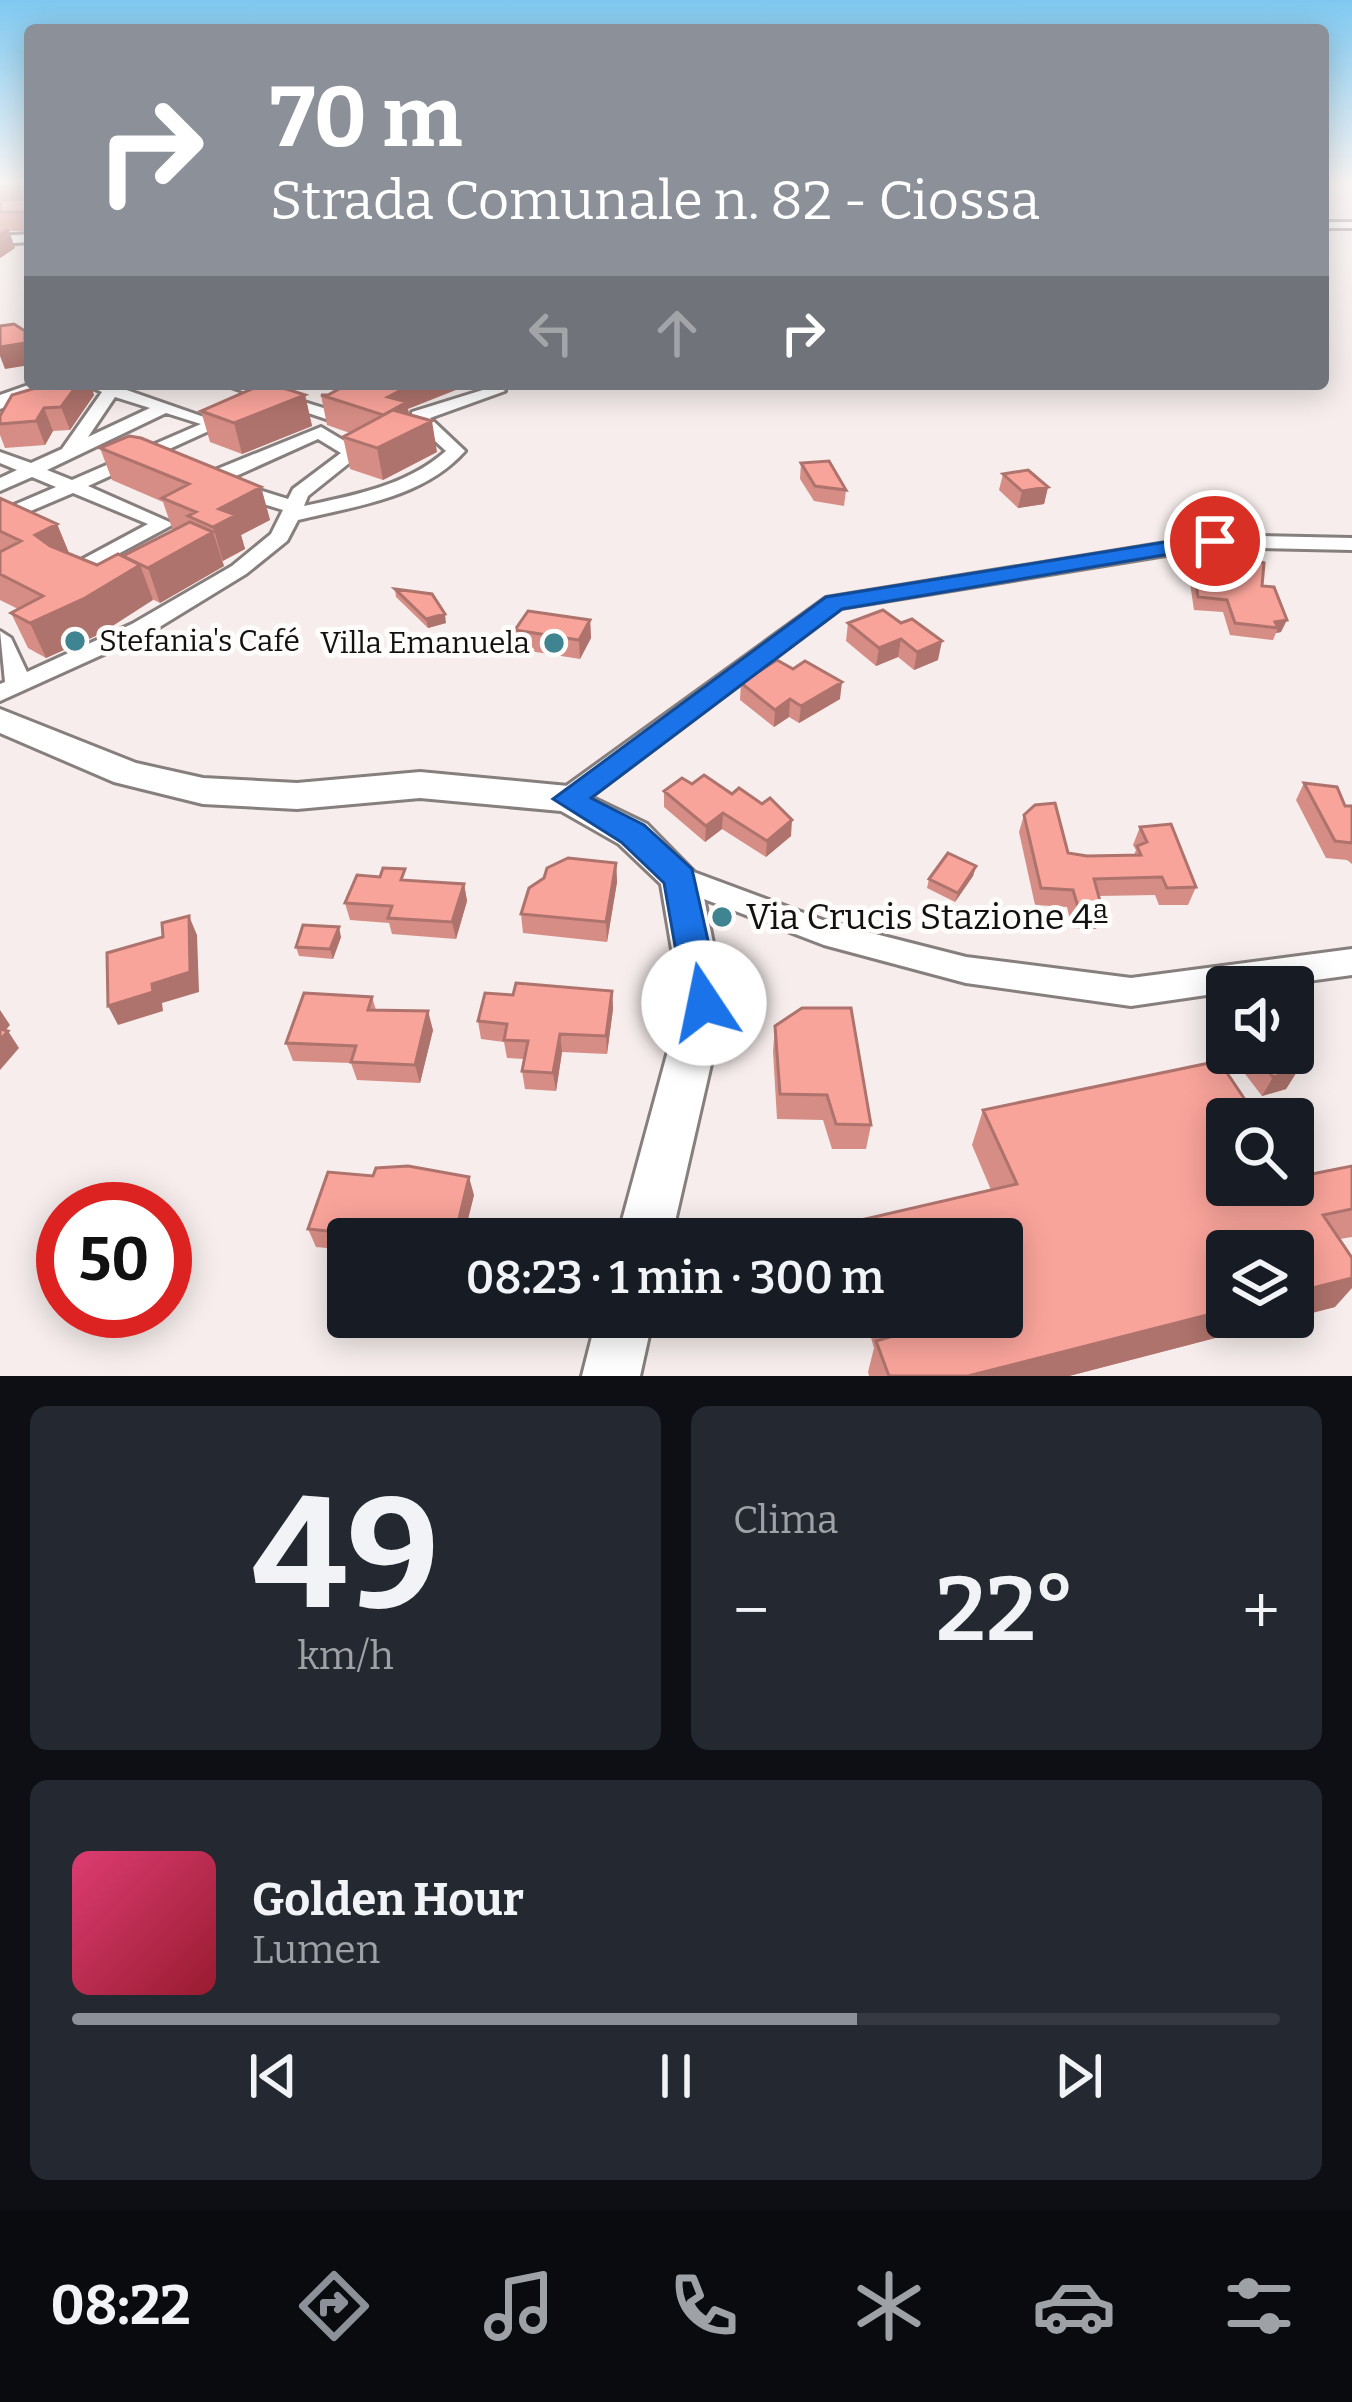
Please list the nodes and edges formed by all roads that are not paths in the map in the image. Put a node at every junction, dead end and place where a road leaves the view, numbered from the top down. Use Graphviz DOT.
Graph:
graph roads {
  1 [pos="35,390"];
  2 [pos="85,390"];
  3 [pos="97,390"];
  4 [pos="112,390"];
  5 [pos="244,390"];
  6 [pos="381,390"];
  7 [pos="496,390"];
  8 [pos="0,402"];
  9 [pos="166,407"];
  10 [pos="0,415"];
  11 [pos="326,424"];
  12 [pos="68,453"];
  13 [pos="0,457"];
  14 [pos="32,470"];
  15 [pos="112,471"];
  16 [pos="0,485"];
  17 [pos="74,487"];
  18 [pos="294,512"];
  19 [pos="0,518"];
  20 [pos="1352,544"];
  21 [pos="73,572"];
  22 [pos="0,638"];
  23 [pos="8,689"];
  24 [pos="0,720"];
  25 [pos="568,799"];
  26 [pos="680,878"];
  27 [pos="1352,962"];
  28 [pos="649,1218"];
  29 [pos="620,1338"];
  30 [pos="611,1376"];
  1 -- 8 [label="main road"];
  2 -- 10 [label="street"];
  3 -- 12 [label="street"];
  4 -- 9 [label="street"];
  5 -- 11 [label="street"];
  6 -- 11 [label="street"];
  7 -- 18 [label="street"];
  9 -- 12 [label="street"];
  9 -- 15 [label="street"];
  11 -- 18 [label="street"];
  11 -- 18 [label="street"];
  12 -- 14 [label="street"];
  12 -- 15 [label="street"];
  13 -- 14 [label="street"];
  14 -- 16 [label="street"];
  14 -- 17 [label="street"];
  15 -- 17 [label="street"];
  17 -- 19 [label="street"];
  17 -- 21 [label="street"];
  18 -- 23 [label="street"];
  20 -- 25 [label="street"];
  22 -- 23 [label="street"];
  24 -- 25 [label="main road"];
  25 -- 26 [label="main road"];
  26 -- 27 [label="street"];
  26 -- 28 [label="main road"];
  29 -- 30 [label="main road"];
}
